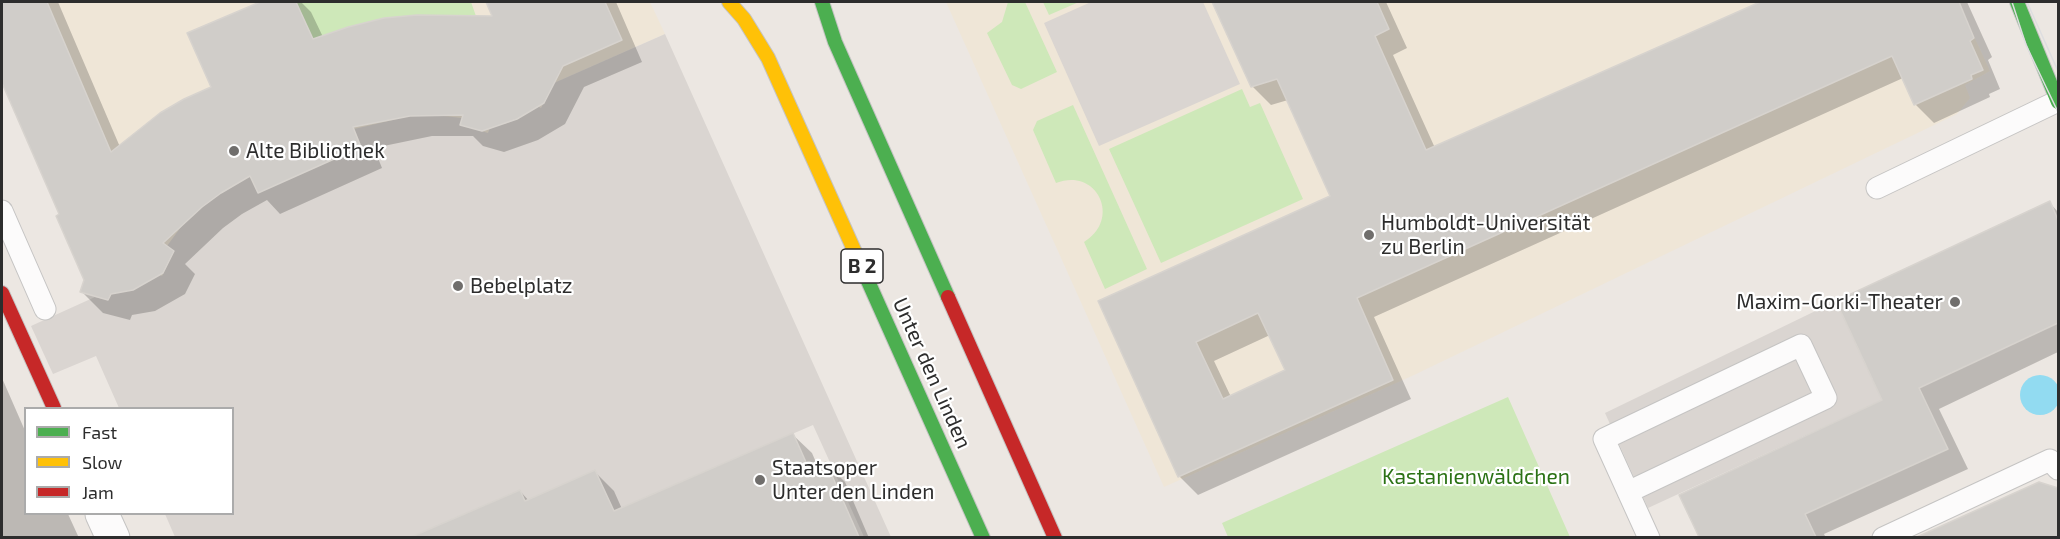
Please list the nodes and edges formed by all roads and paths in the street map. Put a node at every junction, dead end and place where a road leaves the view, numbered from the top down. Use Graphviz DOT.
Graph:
graph roads {
  1 [pos="729,2"];
  2 [pos="822,2"];
  3 [pos="2017,2"];
  4 [pos="2058,101"];
  5 [pos="1877,188"];
  6 [pos="2,211"];
  7 [pos="2,293"];
  8 [pos="45,309"];
  9 [pos="54,407"];
  10 [pos="2058,469"];
  11 [pos="1628,492"];
  12 [pos="103,515"];
  13 [pos="112,537"];
  14 [pos="983,537"];
  15 [pos="1054,537"];
  16 [pos="1649,537"];
  17 [pos="1883,537"];
  1 -- 14 [label="main road, Unter den Linden / B 2"];
  2 -- 15 [label="main road"];
  3 -- 4 [label="main road"];
  4 -- 5 [label="lane"];
  6 -- 8 [label="lane"];
  7 -- 9 [label="main road"];
  10 -- 17 [label="lane"];
  11 -- 11 [label="lane"];
  11 -- 16 [label="lane"];
  12 -- 13 [label="street"];
}
